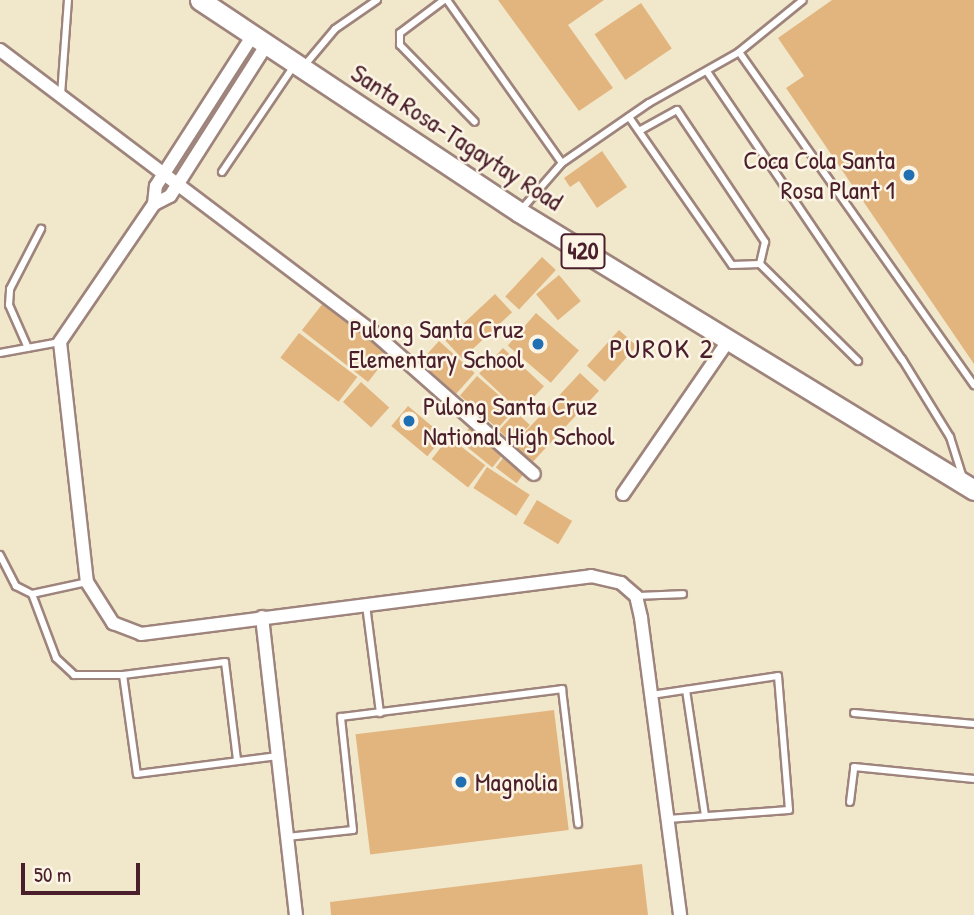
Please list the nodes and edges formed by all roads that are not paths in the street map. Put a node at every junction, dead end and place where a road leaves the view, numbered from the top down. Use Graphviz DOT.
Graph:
graph roads {
  1 [pos="68,0"];
  2 [pos="200,0"];
  3 [pos="377,0"];
  4 [pos="445,0"];
  5 [pos="803,0"];
  6 [pos="260,39"];
  7 [pos="0,50"];
  8 [pos="739,52"];
  9 [pos="299,65"];
  10 [pos="708,73"];
  11 [pos="61,95"];
  12 [pos="629,117"];
  13 [pos="475,122"];
  14 [pos="639,131"];
  15 [pos="562,163"];
  16 [pos="222,173"];
  17 [pos="163,174"];
  18 [pos="178,185"];
  19 [pos="154,204"];
  20 [pos="519,212"];
  21 [pos="41,229"];
  22 [pos="760,264"];
  23 [pos="729,341"];
  24 [pos="60,342"];
  25 [pos="28,348"];
  26 [pos="0,353"];
  27 [pos="859,361"];
  28 [pos="974,385"];
  29 [pos="534,474"];
  30 [pos="969,486"];
  31 [pos="623,494"];
  32 [pos="0,555"];
  33 [pos="87,582"];
  34 [pos="32,594"];
  35 [pos="684,594"];
  36 [pos="636,596"];
  37 [pos="366,603"];
  38 [pos="262,617"];
  39 [pos="123,675"];
  40 [pos="686,690"];
  41 [pos="651,695"];
  42 [pos="380,713"];
  43 [pos="854,713"];
  44 [pos="974,724"];
  45 [pos="277,756"];
  46 [pos="237,760"];
  47 [pos="974,779"];
  48 [pos="850,802"];
  49 [pos="705,816"];
  50 [pos="667,819"];
  51 [pos="578,824"];
  52 [pos="286,837"];
  53 [pos="296,915"];
  54 [pos="680,915"];
  1 -- 11 [label="lane"];
  2 -- 6 [label="main road, Santa Rosa-Tagaytay Road / 420"];
  3 -- 9 [label="lane"];
  4 -- 13 [label="lane"];
  4 -- 15 [label="lane"];
  5 -- 8 [label="lane"];
  6 -- 9 [label="main road, Santa Rosa-Tagaytay Road / 420"];
  6 -- 17 [label="street"];
  6 -- 18 [label="street"];
  7 -- 11 [label="street"];
  8 -- 10 [label="lane"];
  8 -- 28 [label="lane"];
  9 -- 16 [label="lane"];
  9 -- 20 [label="main road, Santa Rosa-Tagaytay Road / 420"];
  10 -- 12 [label="lane"];
  10 -- 30 [label="lane"];
  11 -- 17 [label="street"];
  12 -- 14 [label="lane"];
  12 -- 15 [label="lane"];
  14 -- 22 [label="lane"];
  14 -- 22 [label="lane"];
  15 -- 20 [label="lane"];
  17 -- 18 [label="street"];
  17 -- 19 [label="street"];
  18 -- 19 [label="street"];
  18 -- 29 [label="street"];
  19 -- 24 [label="street"];
  20 -- 23 [label="main road, Santa Rosa-Tagaytay Road / 420"];
  21 -- 25 [label="lane"];
  22 -- 27 [label="lane"];
  23 -- 30 [label="main road, Santa Rosa-Tagaytay Road / 420"];
  23 -- 31 [label="street"];
  24 -- 25 [label="lane"];
  24 -- 33 [label="street"];
  25 -- 26 [label="lane"];
  32 -- 34 [label="lane"];
  33 -- 34 [label="lane"];
  33 -- 38 [label="street"];
  34 -- 39 [label="lane"];
  35 -- 36 [label="lane"];
  36 -- 37 [label="street"];
  36 -- 41 [label="street"];
  37 -- 38 [label="street"];
  37 -- 42 [label="lane"];
  38 -- 45 [label="street"];
  39 -- 46 [label="lane"];
  39 -- 46 [label="lane"];
  40 -- 41 [label="lane"];
  40 -- 49 [label="lane"];
  40 -- 49 [label="lane"];
  41 -- 50 [label="street"];
  42 -- 51 [label="lane"];
  42 -- 52 [label="lane"];
  43 -- 44 [label="lane"];
  45 -- 46 [label="lane"];
  45 -- 52 [label="street"];
  47 -- 48 [label="lane"];
  49 -- 50 [label="lane"];
  50 -- 54 [label="street"];
  52 -- 53 [label="street"];
}
